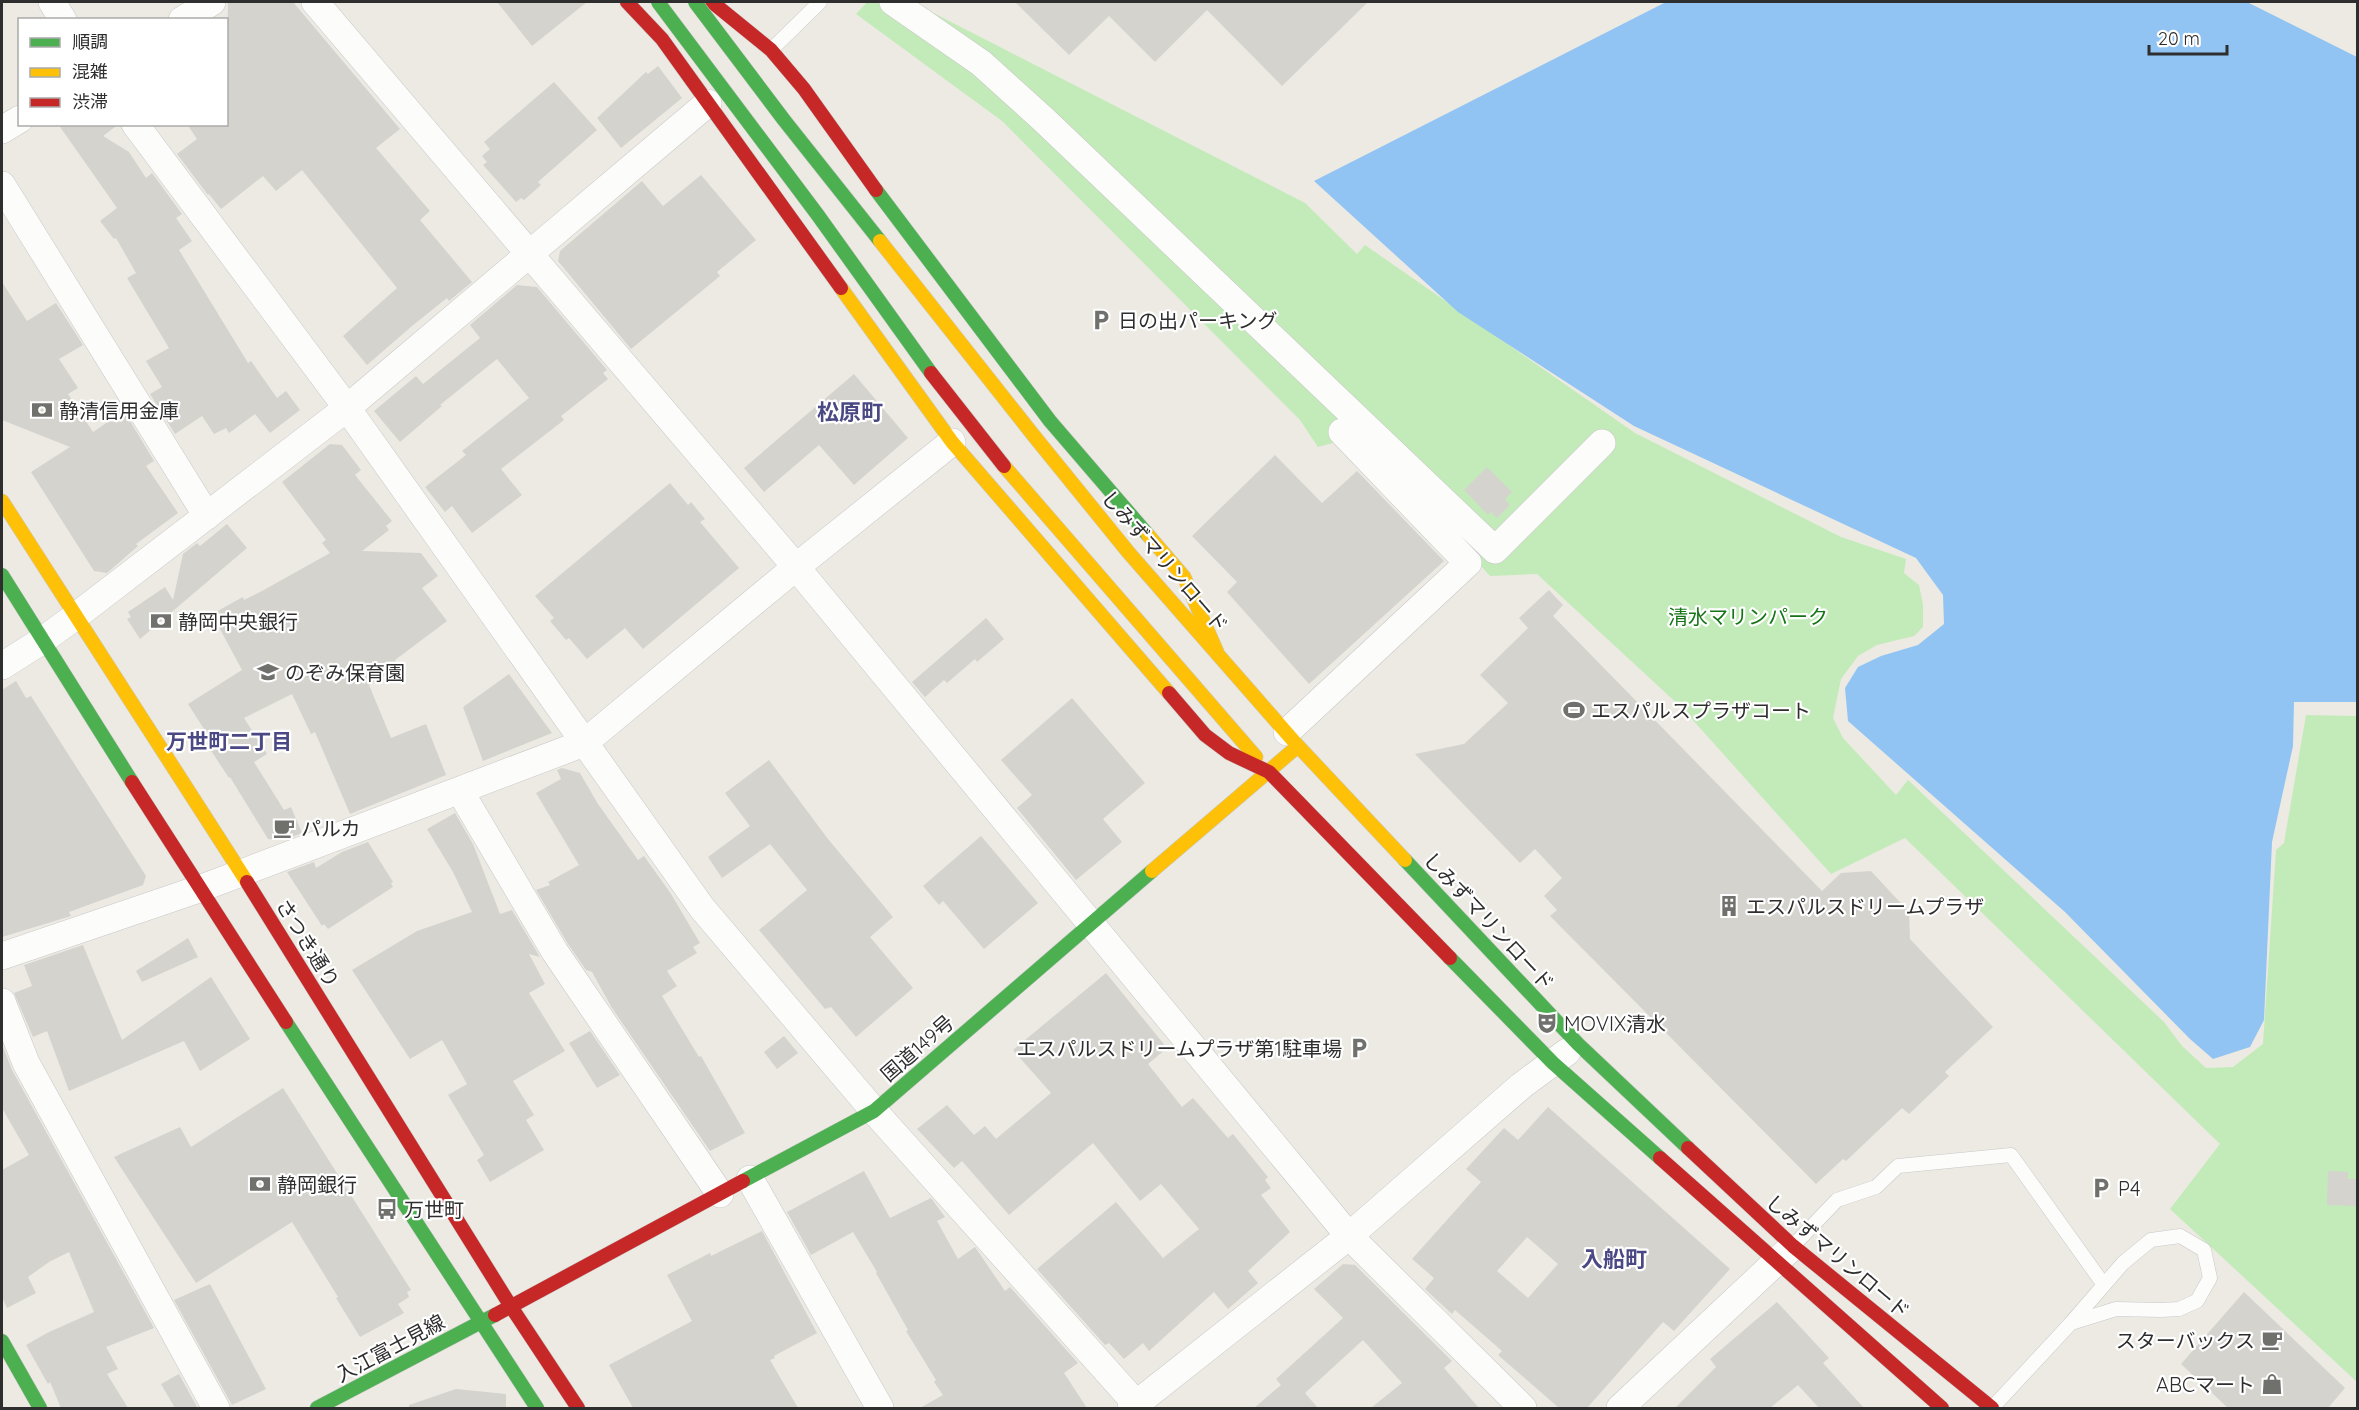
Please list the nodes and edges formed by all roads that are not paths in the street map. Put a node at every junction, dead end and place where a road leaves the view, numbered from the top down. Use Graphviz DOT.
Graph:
graph roads {
  1 [pos="52,2"];
  2 [pos="212,2"];
  3 [pos="315,2"];
  4 [pos="627,2"];
  5 [pos="658,2"];
  6 [pos="695,2"];
  7 [pos="712,2"];
  8 [pos="820,2"];
  9 [pos="892,2"];
  10 [pos="62,18"];
  11 [pos="185,18"];
  12 [pos="762,57"];
  13 [pos="708,102"];
  14 [pos="18,120"];
  15 [pos="136,126"];
  16 [pos="2,130"];
  17 [pos="2,185"];
  18 [pos="530,254"];
  19 [pos="348,408"];
  20 [pos="1342,432"];
  21 [pos="952,442"];
  22 [pos="1602,443"];
  23 [pos="2,501"];
  24 [pos="207,516"];
  25 [pos="796,567"];
  26 [pos="2,575"];
  27 [pos="76,616"];
  28 [pos="44,640"];
  29 [pos="1217,652"];
  30 [pos="2,666"];
  31 [pos="1292,739"];
  32 [pos="584,743"];
  33 [pos="1269,772"];
  34 [pos="460,791"];
  35 [pos="241,873"];
  36 [pos="199,889"];
  37 [pos="1091,925"];
  38 [pos="2,956"];
  39 [pos="2,1002"];
  40 [pos="1578,1044"];
  41 [pos="1553,1063"];
  42 [pos="874,1111"];
  43 [pos="750,1179"];
  44 [pos="720,1194"];
  45 [pos="1349,1236"];
  46 [pos="1785,1254"];
  47 [pos="2104,1285"];
  48 [pos="510,1305"];
  49 [pos="481,1322"];
  50 [pos="2071,1323"];
  51 [pos="2,1341"];
  52 [pos="1136,1407"];
  53 [pos="40,1408"];
  54 [pos="216,1408"];
  55 [pos="316,1408"];
  56 [pos="537,1408"];
  57 [pos="578,1408"];
  58 [pos="880,1408"];
  59 [pos="1522,1408"];
  60 [pos="1620,1408"];
  61 [pos="1942,1408"];
  62 [pos="1992,1408"];
  1 -- 10 [label="street"];
  2 -- 11 [label="street"];
  3 -- 18 [label="street"];
  4 -- 13 [label="main road"];
  5 -- 33 [label="main road, bridge"];
  6 -- 29 [label="main road, しみずマリンロード, bridge"];
  7 -- 12 [label="main road"];
  8 -- 12 [label="lane"];
  9 -- 22 [label="street"];
  12 -- 13 [label="main road"];
  12 -- 29 [label="main road"];
  13 -- 18 [label="street"];
  13 -- 21 [label="main road"];
  14 -- 16 [label="street"];
  15 -- 19 [label="street"];
  17 -- 24 [label="street"];
  18 -- 19 [label="street"];
  18 -- 25 [label="street"];
  19 -- 24 [label="street"];
  19 -- 32 [label="street"];
  20 -- 31 [label="street"];
  21 -- 25 [label="street"];
  21 -- 33 [label="main road"];
  23 -- 27 [label="main road, さつき通り"];
  24 -- 27 [label="street"];
  25 -- 32 [label="street"];
  25 -- 37 [label="street"];
  26 -- 28 [label="main road"];
  27 -- 28 [label="street"];
  27 -- 35 [label="main road, さつき通り"];
  28 -- 30 [label="street"];
  28 -- 36 [label="main road"];
  29 -- 31 [label="main road, しみずマリンロード"];
  31 -- 33 [label="main road, 国道149号"];
  31 -- 40 [label="main road, しみずマリンロード"];
  32 -- 34 [label="street"];
  32 -- 42 [label="street"];
  33 -- 37 [label="main road, 国道149号"];
  33 -- 41 [label="main road"];
  34 -- 35 [label="street"];
  34 -- 44 [label="street"];
  35 -- 36 [label="street"];
  35 -- 48 [label="main road, さつき通り"];
  36 -- 38 [label="street"];
  36 -- 49 [label="main road"];
  37 -- 42 [label="main road, 国道149号"];
  37 -- 45 [label="street"];
  39 -- 54 [label="street"];
  40 -- 41 [label="street"];
  40 -- 46 [label="main road, しみずマリンロード"];
  41 -- 45 [label="street"];
  41 -- 46 [label="main road"];
  42 -- 43 [label="main road, 国道149号"];
  42 -- 52 [label="street"];
  43 -- 44 [label="main road, 国道149号"];
  43 -- 58 [label="street"];
  44 -- 48 [label="main road, 国道149号"];
  45 -- 52 [label="street"];
  45 -- 59 [label="street"];
  46 -- 47 [label="lane"];
  46 -- 60 [label="street"];
  46 -- 61 [label="main road, しみずマリンロード"];
  46 -- 62 [label="main road, しみずマリンロード"];
  47 -- 50 [label="lane"];
  47 -- 50 [label="lane"];
  48 -- 49 [label="main road, 入江富士見線"];
  48 -- 57 [label="main road, さつき通り"];
  49 -- 55 [label="main road, 入江富士見線"];
  49 -- 56 [label="main road"];
  50 -- 62 [label="lane"];
  51 -- 53 [label="main road"];
}
